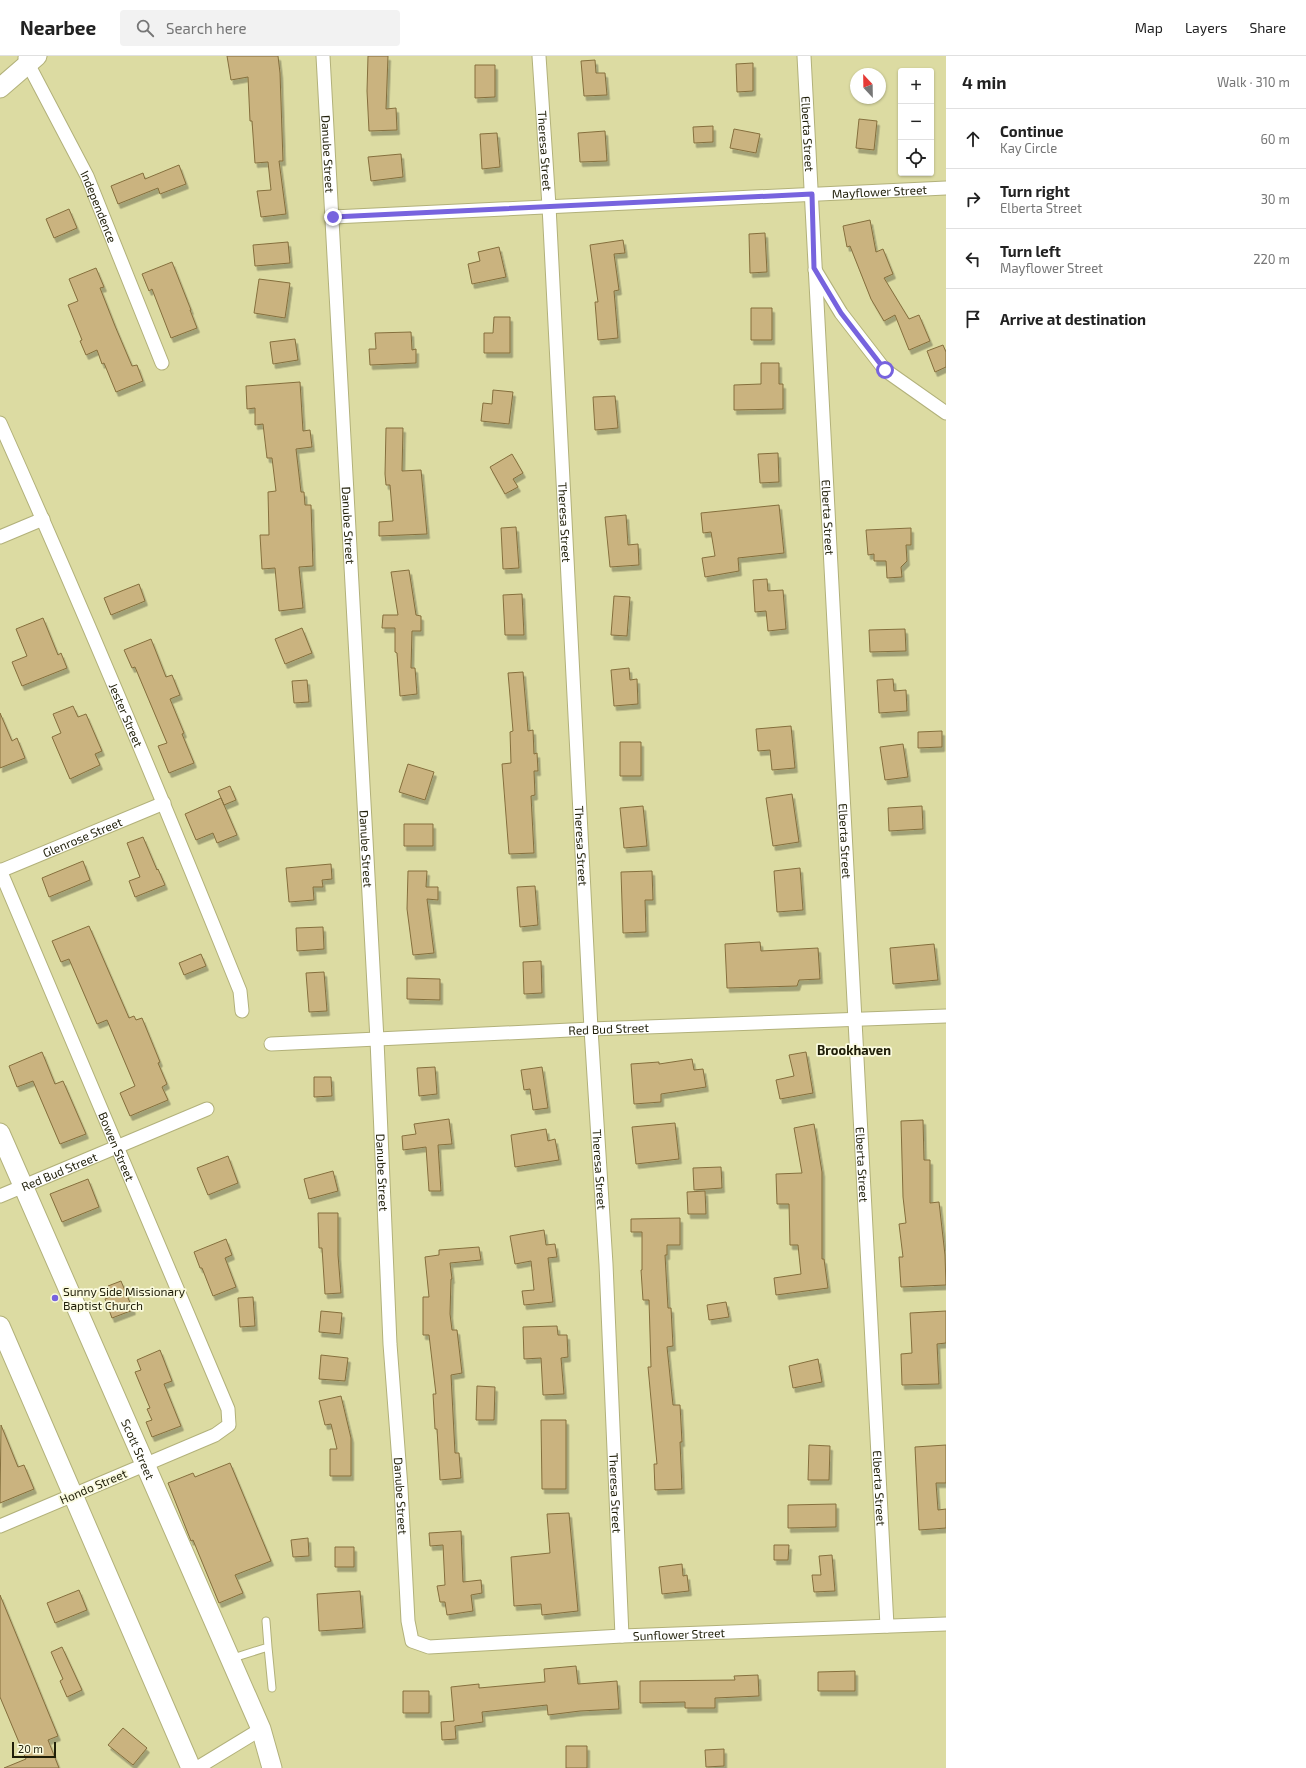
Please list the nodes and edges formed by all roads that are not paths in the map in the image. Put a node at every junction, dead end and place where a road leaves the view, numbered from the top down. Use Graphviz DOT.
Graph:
graph roads {
  1 [pos="323,56"];
  2 [pos="539,56"];
  3 [pos="804,56"];
  4 [pos="30,59"];
  5 [pos="0,88"];
  6 [pos="946,188"];
  7 [pos="812,194"];
  8 [pos="549,206"];
  9 [pos="333,217"];
  10 [pos="814,268"];
  11 [pos="162,363"];
  12 [pos="946,413"];
  13 [pos="0,423"];
  14 [pos="43,519"];
  15 [pos="0,537"];
  16 [pos="164,803"];
  17 [pos="0,871"];
  18 [pos="242,1011"];
  19 [pos="946,1016"];
  20 [pos="855,1020"];
  21 [pos="591,1029"];
  22 [pos="377,1040"];
  23 [pos="271,1044"];
  24 [pos="207,1109"];
  25 [pos="0,1133"];
  26 [pos="118,1146"];
  27 [pos="23,1186"];
  28 [pos="0,1196"];
  29 [pos="0,1326"];
  30 [pos="229,1425"];
  31 [pos="144,1464"];
  32 [pos="72,1495"];
  33 [pos="0,1526"];
  34 [pos="266,1620"];
  35 [pos="946,1624"];
  36 [pos="887,1626"];
  37 [pos="622,1636"];
  38 [pos="412,1641"];
  39 [pos="268,1647"];
  40 [pos="230,1659"];
  41 [pos="272,1688"];
  42 [pos="261,1729"];
  43 [pos="191,1768"];
  44 [pos="197,1768"];
  45 [pos="272,1768"];
  1 -- 9 [label="street, Danube Street"];
  2 -- 8 [label="street, Theresa Street"];
  3 -- 7 [label="street, Elberta Street"];
  4 -- 5 [label="main road"];
  4 -- 11 [label="street, Independence"];
  6 -- 7 [label="street, Mayflower Street"];
  7 -- 8 [label="street, Mayflower Street"];
  7 -- 10 [label="street, Elberta Street"];
  8 -- 9 [label="street, Mayflower Street"];
  8 -- 21 [label="street, Theresa Street"];
  9 -- 22 [label="street, Danube Street"];
  10 -- 12 [label="street"];
  10 -- 20 [label="street, Elberta Street"];
  13 -- 14 [label="street, Jester Street"];
  14 -- 15 [label="street"];
  14 -- 16 [label="street, Jester Street"];
  16 -- 17 [label="street, Glenrose Street"];
  16 -- 18 [label="street, Jester Street"];
  17 -- 26 [label="street, Bowen Street"];
  19 -- 20 [label="street, Red Bud Street"];
  20 -- 21 [label="street, Red Bud Street"];
  20 -- 36 [label="street, Elberta Street"];
  21 -- 22 [label="street, Red Bud Street"];
  21 -- 37 [label="street, Theresa Street"];
  22 -- 23 [label="street, Red Bud Street"];
  22 -- 38 [label="street, Danube Street"];
  24 -- 26 [label="street, Red Bud Street"];
  25 -- 27 [label="main road, Scott Street"];
  26 -- 27 [label="street, Red Bud Street"];
  26 -- 30 [label="street, Bowen Street"];
  27 -- 28 [label="street, Red Bud Street"];
  27 -- 31 [label="main road, Scott Street"];
  29 -- 32 [label="main road"];
  30 -- 31 [label="street, Hondo Street"];
  31 -- 32 [label="street, Hondo Street"];
  31 -- 40 [label="main road, Scott Street"];
  32 -- 33 [label="street, Hondo Street"];
  32 -- 43 [label="main road"];
  34 -- 39 [label="lane"];
  35 -- 36 [label="street, Sunflower Street"];
  36 -- 37 [label="street, Sunflower Street"];
  37 -- 38 [label="street, Sunflower Street"];
  39 -- 40 [label="lane"];
  39 -- 41 [label="lane"];
  40 -- 42 [label="main road, Scott Street"];
  42 -- 44 [label="street"];
  42 -- 45 [label="main road, Scott Street"];
}
